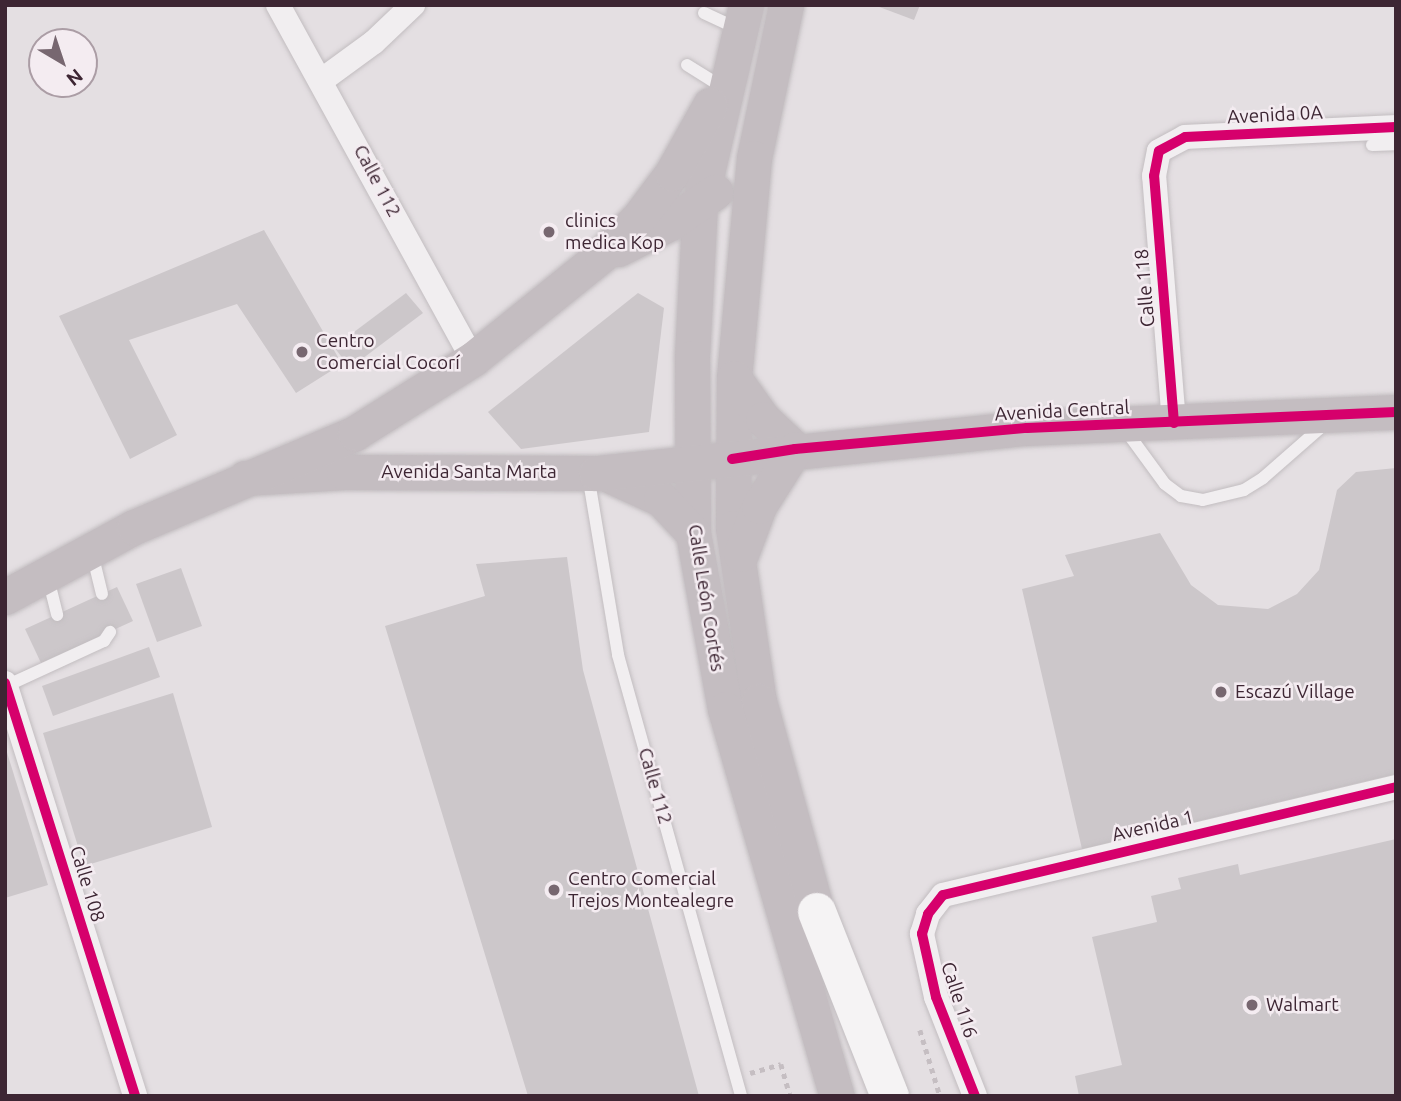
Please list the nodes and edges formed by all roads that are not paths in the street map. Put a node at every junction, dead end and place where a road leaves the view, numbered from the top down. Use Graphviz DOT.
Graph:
graph roads {
  1 [pos="278,5"];
  2 [pos="413,5"];
  3 [pos="786,5"];
  4 [pos="704,13"];
  5 [pos="743,17"];
  6 [pos="687,65"];
  7 [pos="322,80"];
  8 [pos="719,85"];
  9 [pos="1396,127"];
  10 [pos="1396,144"];
  11 [pos="1372,145"];
  12 [pos="1159,151"];
  13 [pos="754,158"];
  14 [pos="700,203"];
  15 [pos="602,255"];
  16 [pos="473,359"];
  17 [pos="734,378"];
  18 [pos="1396,412"];
  19 [pos="1332,416"];
  20 [pos="1174,423"];
  21 [pos="1121,425"];
  22 [pos="795,449"];
  23 [pos="732,459"];
  24 [pos="692,466"];
  25 [pos="592,473"];
  26 [pos="245,478"];
  27 [pos="693,533"];
  28 [pos="92,550"];
  29 [pos="737,569"];
  30 [pos="47,575"];
  31 [pos="102,594"];
  32 [pos="5,597"];
  33 [pos="57,614"];
  34 [pos="110,632"];
  35 [pos="6,684"];
  36 [pos="1396,787"];
  37 [pos="817,912"];
  38 [pos="928,914"];
  39 [pos="135,1096"];
  40 [pos="741,1096"];
  41 [pos="837,1096"];
  42 [pos="873,1096"];
  43 [pos="890,1096"];
  44 [pos="975,1096"];
  1 -- 7 [label="street, Calle 112"];
  2 -- 7 [label="street"];
  3 -- 13 [label="main road, Calle León Cortés"];
  4 -- 5 [label="lane"];
  5 -- 8 [label="main road, Avenida Santa Marta"];
  5 -- 14 [label="main road, Calle León Cortés"];
  6 -- 8 [label="lane"];
  7 -- 16 [label="street, Calle 112"];
  8 -- 15 [label="main road, Avenida Santa Marta"];
  9 -- 12 [label="street, Avenida 0A"];
  10 -- 11 [label="lane"];
  12 -- 20 [label="street, Calle 118"];
  13 -- 14 [label="main road, Avenida Santa Marta"];
  13 -- 17 [label="main road, Calle León Cortés"];
  14 -- 15 [label="main road, Avenida Santa Marta"];
  14 -- 24 [label="main road, Calle León Cortés"];
  15 -- 16 [label="main road, Avenida Santa Marta"];
  16 -- 26 [label="main road, Avenida Santa Marta"];
  17 -- 22 [label="main road"];
  17 -- 23 [label="main road, Calle León Cortés"];
  18 -- 19 [label="main road, Avenida Central"];
  19 -- 20 [label="main road, Avenida Central"];
  19 -- 21 [label="lane"];
  20 -- 21 [label="main road, Avenida Central"];
  21 -- 22 [label="main road, Avenida Central"];
  22 -- 23 [label="main road, Avenida Central"];
  22 -- 29 [label="main road"];
  23 -- 24 [label="main road, Avenida Central"];
  23 -- 29 [label="main road, Calle León Cortés"];
  24 -- 25 [label="main road, Avenida Santa Marta"];
  24 -- 27 [label="main road, Calle León Cortés"];
  25 -- 26 [label="main road, Avenida Santa Marta"];
  25 -- 27 [label="main road"];
  25 -- 40 [label="lane, Calle 112"];
  26 -- 28 [label="main road, Avenida Santa Marta"];
  27 -- 41 [label="main road, Calle León Cortés"];
  28 -- 30 [label="main road, Avenida Santa Marta"];
  28 -- 31 [label="lane"];
  29 -- 37 [label="main road, Calle León Cortés"];
  30 -- 32 [label="main road, Avenida Santa Marta"];
  30 -- 33 [label="lane"];
  34 -- 35 [label="lane"];
  35 -- 39 [label="street, Calle 108"];
  36 -- 38 [label="street, Avenida 1"];
  37 -- 42 [label="highway"];
  37 -- 43 [label="highway"];
  38 -- 44 [label="street, Calle 116"];
}
